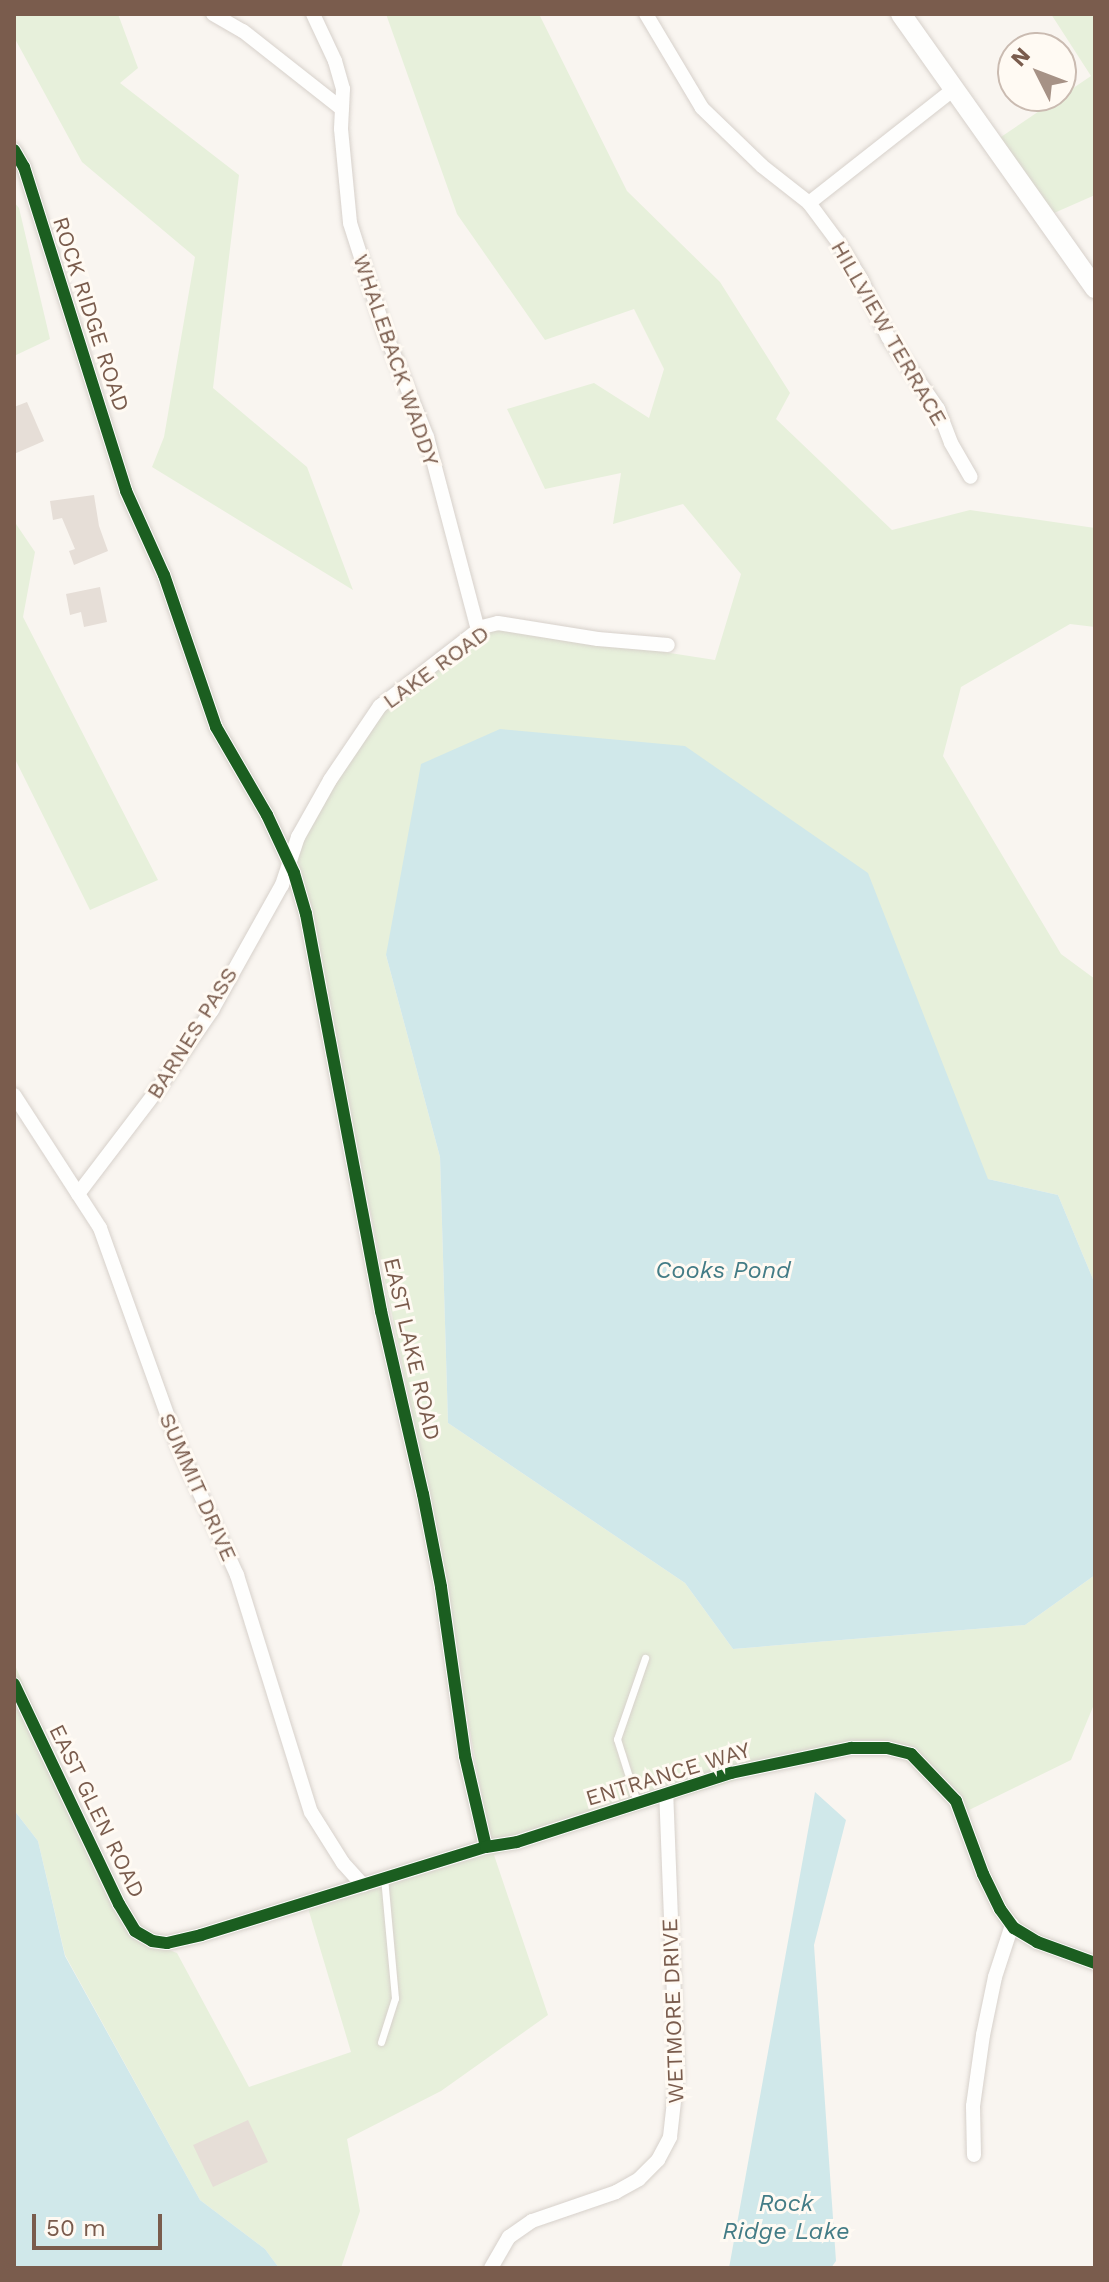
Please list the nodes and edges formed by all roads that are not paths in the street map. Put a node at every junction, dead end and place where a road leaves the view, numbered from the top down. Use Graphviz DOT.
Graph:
graph roads {
  1 [pos="213,14"];
  2 [pos="313,14"];
  3 [pos="646,14"];
  4 [pos="901,14"];
  5 [pos="954,89"];
  6 [pos="342,109"];
  7 [pos="14,150"];
  8 [pos="809,203"];
  9 [pos="1095,288"];
  10 [pos="971,477"];
  11 [pos="478,630"];
  12 [pos="668,645"];
  13 [pos="289,862"];
  14 [pos="14,1095"];
  15 [pos="78,1194"];
  16 [pos="645,1658"];
  17 [pos="14,1684"];
  18 [pos="666,1795"];
  19 [pos="638,1805"];
  20 [pos="486,1847"];
  21 [pos="384,1878"];
  22 [pos="363,1885"];
  23 [pos="1012,1925"];
  24 [pos="158,1942"];
  25 [pos="1095,1963"];
  26 [pos="381,2042"];
  27 [pos="974,2155"];
  28 [pos="491,2268"];
  1 -- 6 [label="street"];
  2 -- 6 [label="street"];
  3 -- 8 [label="street, HILLVIEW TERRACE"];
  4 -- 5 [label="street"];
  5 -- 8 [label="street"];
  5 -- 9 [label="street"];
  6 -- 11 [label="street, WHALEBACK WADDY"];
  7 -- 13 [label="street, ROCK RIDGE ROAD"];
  8 -- 10 [label="street, HILLVIEW TERRACE"];
  11 -- 12 [label="street, LAKE ROAD"];
  11 -- 13 [label="street, LAKE ROAD"];
  13 -- 15 [label="street, BARNES PASS"];
  13 -- 20 [label="street, EAST LAKE ROAD"];
  14 -- 15 [label="street, SUMMIT DRIVE"];
  15 -- 22 [label="street, SUMMIT DRIVE"];
  16 -- 19 [label="lane"];
  17 -- 24 [label="street, EAST GLEN ROAD"];
  18 -- 19 [label="street, ENTRANCE WAY"];
  18 -- 23 [label="street, ENTRANCE WAY"];
  18 -- 28 [label="street, WETMORE DRIVE"];
  19 -- 20 [label="street, ENTRANCE WAY"];
  20 -- 21 [label="street, ENTRANCE WAY"];
  21 -- 22 [label="street, ENTRANCE WAY"];
  21 -- 26 [label="lane"];
  22 -- 24 [label="street, ENTRANCE WAY"];
  23 -- 25 [label="street, ENTRANCE WAY"];
  23 -- 27 [label="street"];
}
